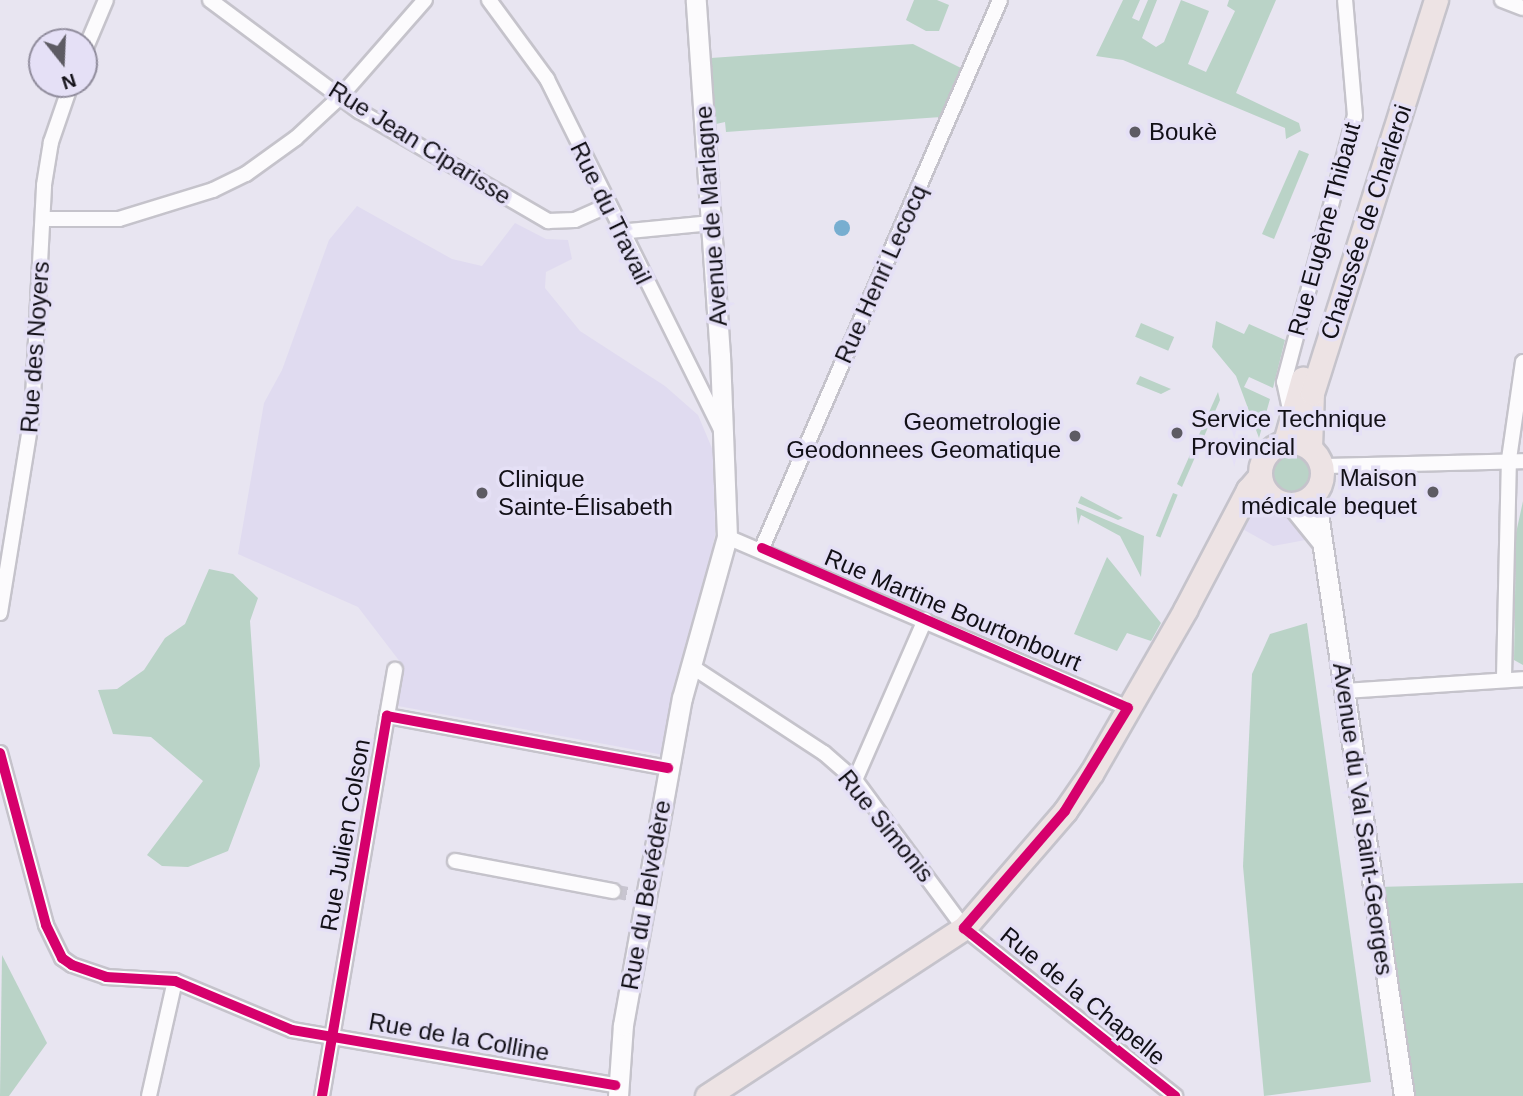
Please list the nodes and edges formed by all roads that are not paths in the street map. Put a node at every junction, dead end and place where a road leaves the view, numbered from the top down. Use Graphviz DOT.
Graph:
graph roads {
  1 [pos="106,0"];
  2 [pos="210,0"];
  3 [pos="425,0"];
  4 [pos="489,0"];
  5 [pos="696,0"];
  6 [pos="1000,0"];
  7 [pos="1345,0"];
  8 [pos="1428,0"];
  9 [pos="1436,0"];
  10 [pos="1502,0"];
  11 [pos="1523,8"];
  12 [pos="94,28"];
  13 [pos="340,97"];
  14 [pos="66,98"];
  15 [pos="607,206"];
  16 [pos="44,219"];
  17 [pos="712,223"];
  18 [pos="619,232"];
  19 [pos="1523,362"];
  20 [pos="1291,414"];
  21 [pos="722,432"];
  22 [pos="1284,442"];
  23 [pos="1316,457"];
  24 [pos="1516,460"];
  25 [pos="1260,476"];
  26 [pos="1315,493"];
  27 [pos="1282,502"];
  28 [pos="727,537"];
  29 [pos="1224,540"];
  30 [pos="1321,541"];
  31 [pos="762,548"];
  32 [pos="0,612"];
  33 [pos="925,620"];
  34 [pos="691,666"];
  35 [pos="395,670"];
  36 [pos="1504,677"];
  37 [pos="1523,679"];
  38 [pos="1344,691"];
  39 [pos="1128,708"];
  40 [pos="387,716"];
  41 [pos="0,753"];
  42 [pos="668,768"];
  43 [pos="855,780"];
  44 [pos="456,861"];
  45 [pos="613,891"];
  46 [pos="964,929"];
  47 [pos="175,981"];
  48 [pos="330,1036"];
  49 [pos="614,1092"];
  50 [pos="706,1095"];
  51 [pos="149,1096"];
  52 [pos="322,1096"];
  53 [pos="1175,1096"];
  54 [pos="1404,1096"];
  1 -- 12 [label="street"];
  2 -- 13 [label="street, Rue Jean Ciparisse"];
  3 -- 13 [label="street"];
  4 -- 15 [label="street, Rue du Travail"];
  5 -- 17 [label="main road, Avenue de Marlagne"];
  6 -- 31 [label="street, Rue Henri Lecocq"];
  7 -- 20 [label="street, Rue Eugène Thibaut"];
  8 -- 20 [label="main road, Chaussée de Charleroi"];
  9 -- 23 [label="main road, Chaussée de Charleroi"];
  10 -- 11 [label="street"];
  13 -- 15 [label="street, Rue Jean Ciparisse"];
  13 -- 16 [label="street"];
  14 -- 16 [label="street, Rue des Noyers"];
  15 -- 18 [label="street, Rue du Travail"];
  16 -- 32 [label="street, Rue des Noyers"];
  17 -- 18 [label="street"];
  17 -- 21 [label="main road, Avenue de Marlagne"];
  18 -- 21 [label="street, Rue du Travail"];
  19 -- 24 [label="street"];
  20 -- 22 [label="main road, Chaussée de Charleroi"];
  21 -- 28 [label="main road, Avenue de Marlagne"];
  22 -- 23 [label="main road"];
  22 -- 25 [label="main road"];
  23 -- 24 [label="street"];
  23 -- 26 [label="main road"];
  24 -- 36 [label="street"];
  25 -- 27 [label="main road"];
  25 -- 29 [label="main road"];
  26 -- 27 [label="main road"];
  26 -- 30 [label="main road, Avenue du Val Saint-Georges"];
  27 -- 29 [label="main road"];
  27 -- 30 [label="main road"];
  28 -- 31 [label="street, Rue Martine Bourtonbourt"];
  28 -- 34 [label="main road, Rue du Belvédère"];
  29 -- 39 [label="main road"];
  30 -- 38 [label="main road, Avenue du Val Saint-Georges"];
  31 -- 33 [label="street, Rue Martine Bourtonbourt"];
  33 -- 39 [label="street, Rue Martine Bourtonbourt"];
  33 -- 43 [label="street"];
  34 -- 42 [label="main road, Rue du Belvédère"];
  34 -- 43 [label="street, Rue Simonis"];
  35 -- 40 [label="street, Rue Julien Colson"];
  36 -- 37 [label="street"];
  36 -- 38 [label="street"];
  38 -- 54 [label="main road, Avenue du Val Saint-Georges"];
  39 -- 46 [label="main road"];
  40 -- 42 [label="street, Rue Julien Colson"];
  40 -- 48 [label="street, Rue Julien Colson"];
  41 -- 47 [label="street, Rue de la Colline"];
  42 -- 49 [label="main road, Rue du Belvédère"];
  43 -- 46 [label="street, Rue Simonis"];
  44 -- 45 [label="street"];
  46 -- 50 [label="main road"];
  46 -- 53 [label="street, Rue de la Chapelle"];
  47 -- 48 [label="street, Rue de la Colline"];
  47 -- 51 [label="street"];
  48 -- 49 [label="street, Rue de la Colline"];
  48 -- 52 [label="street, Rue Julien Colson"];
}
